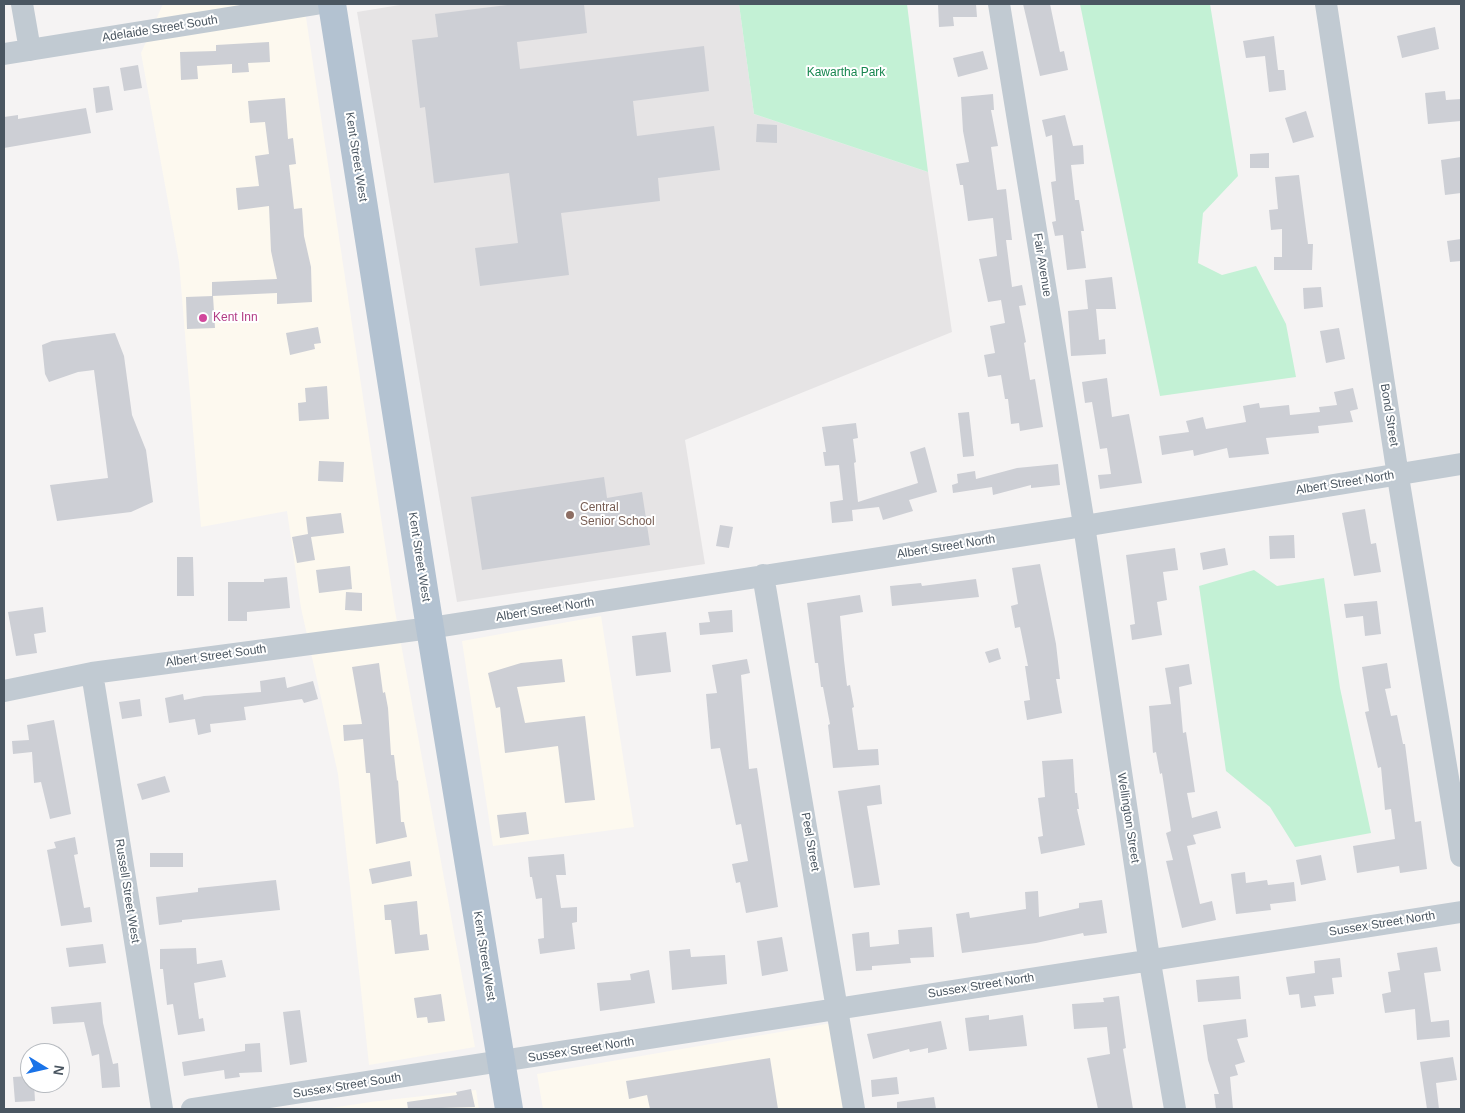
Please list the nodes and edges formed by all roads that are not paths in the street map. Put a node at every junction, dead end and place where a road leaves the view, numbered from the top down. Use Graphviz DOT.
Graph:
graph roads {
  1 [pos="22,4"];
  2 [pos="316,4"];
  3 [pos="332,4"];
  4 [pos="998,4"];
  5 [pos="1326,4"];
  6 [pos="30,50"];
  7 [pos="4,54"];
  8 [pos="1461,464"];
  9 [pos="1398,474"];
  10 [pos="1084,526"];
  11 [pos="763,575"];
  12 [pos="430,628"];
  13 [pos="92,673"];
  14 [pos="4,691"];
  15 [pos="1461,856"];
  16 [pos="1461,912"];
  17 [pos="1150,959"];
  18 [pos="838,1008"];
  19 [pos="502,1063"];
  20 [pos="162,1109"];
  21 [pos="192,1109"];
  22 [pos="509,1109"];
  23 [pos="854,1109"];
  24 [pos="1175,1109"];
  1 -- 6 [label="street"];
  2 -- 6 [label="street, Adelaide Street South"];
  3 -- 12 [label="main road, Kent Street West"];
  4 -- 10 [label="street, Fair Avenue"];
  5 -- 9 [label="street, Bond Street"];
  6 -- 7 [label="street, Adelaide Street South"];
  8 -- 9 [label="street, Albert Street North"];
  9 -- 10 [label="street, Albert Street North"];
  9 -- 15 [label="street, Bond Street"];
  10 -- 11 [label="street, Albert Street North"];
  10 -- 17 [label="street, Wellington Street"];
  11 -- 12 [label="street, Albert Street North"];
  11 -- 18 [label="street, Peel Street"];
  12 -- 13 [label="street, Albert Street South"];
  12 -- 19 [label="main road, Kent Street West"];
  13 -- 14 [label="street, Albert Street South"];
  13 -- 20 [label="street, Russell Street West"];
  16 -- 17 [label="street, Sussex Street North"];
  17 -- 18 [label="street, Sussex Street North"];
  17 -- 24 [label="street, Wellington Street"];
  18 -- 19 [label="street, Sussex Street North"];
  18 -- 23 [label="street, Peel Street"];
  19 -- 21 [label="street, Sussex Street South"];
  19 -- 22 [label="main road, Kent Street West"];
}
